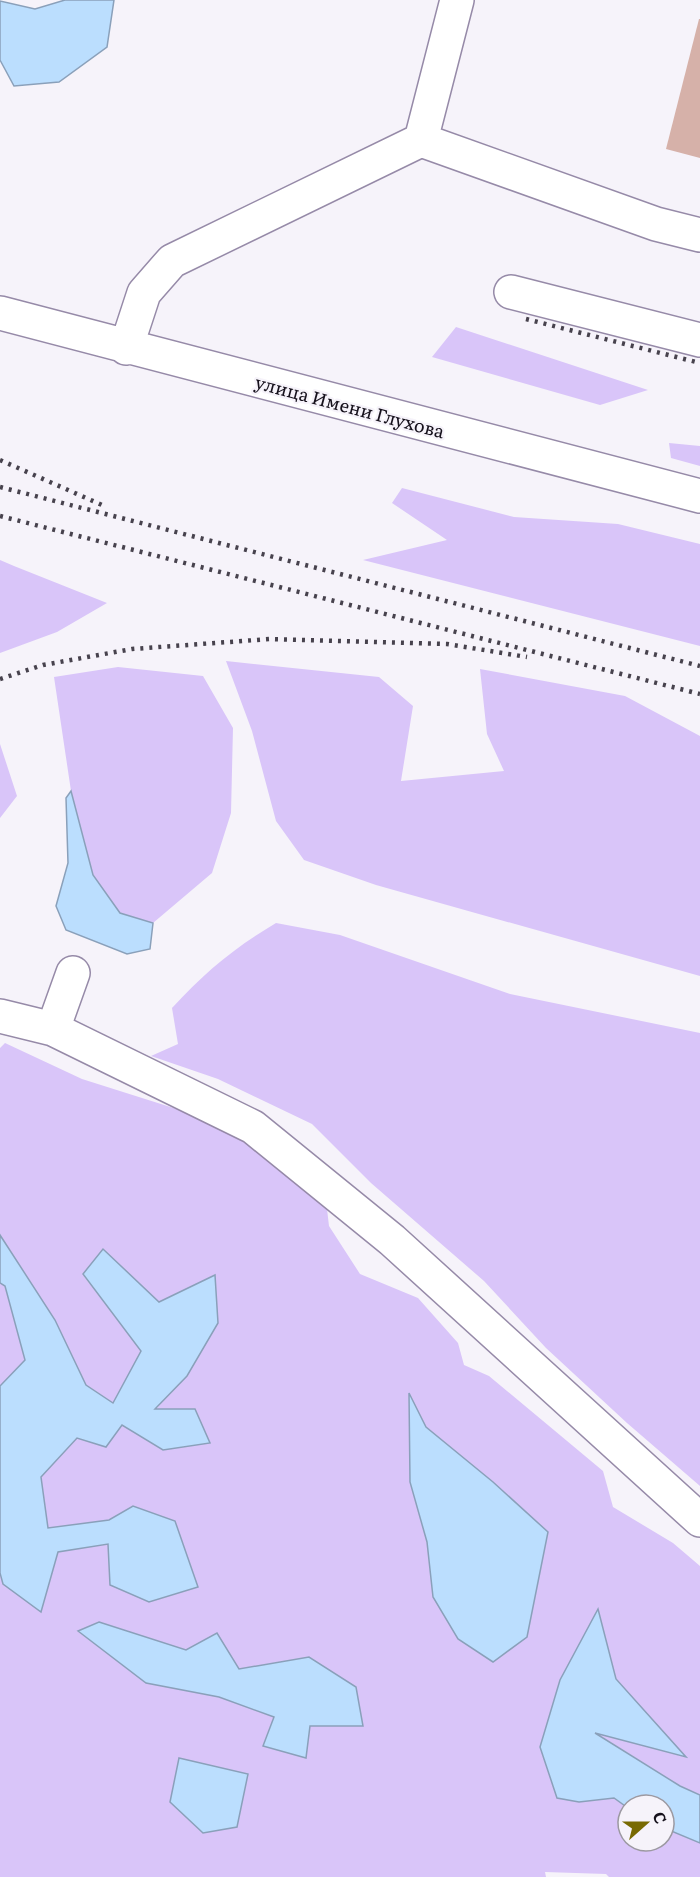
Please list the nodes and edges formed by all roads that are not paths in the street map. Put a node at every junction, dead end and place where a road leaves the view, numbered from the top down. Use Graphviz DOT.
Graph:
graph roads {
  1 [pos="457,0"];
  2 [pos="421,140"];
  3 [pos="700,234"];
  4 [pos="511,292"];
  5 [pos="0,314"];
  6 [pos="700,340"];
  7 [pos="126,348"];
  8 [pos="700,496"];
  9 [pos="73,973"];
  10 [pos="0,1016"];
  11 [pos="53,1029"];
  12 [pos="700,1520"];
  1 -- 2 [label="street"];
  2 -- 3 [label="street"];
  2 -- 7 [label="street"];
  4 -- 6 [label="street"];
  5 -- 7 [label="street, улица Имени Глухова"];
  7 -- 8 [label="street, улица Имени Глухова"];
  9 -- 11 [label="street"];
  10 -- 11 [label="street"];
  11 -- 12 [label="street"];
}
